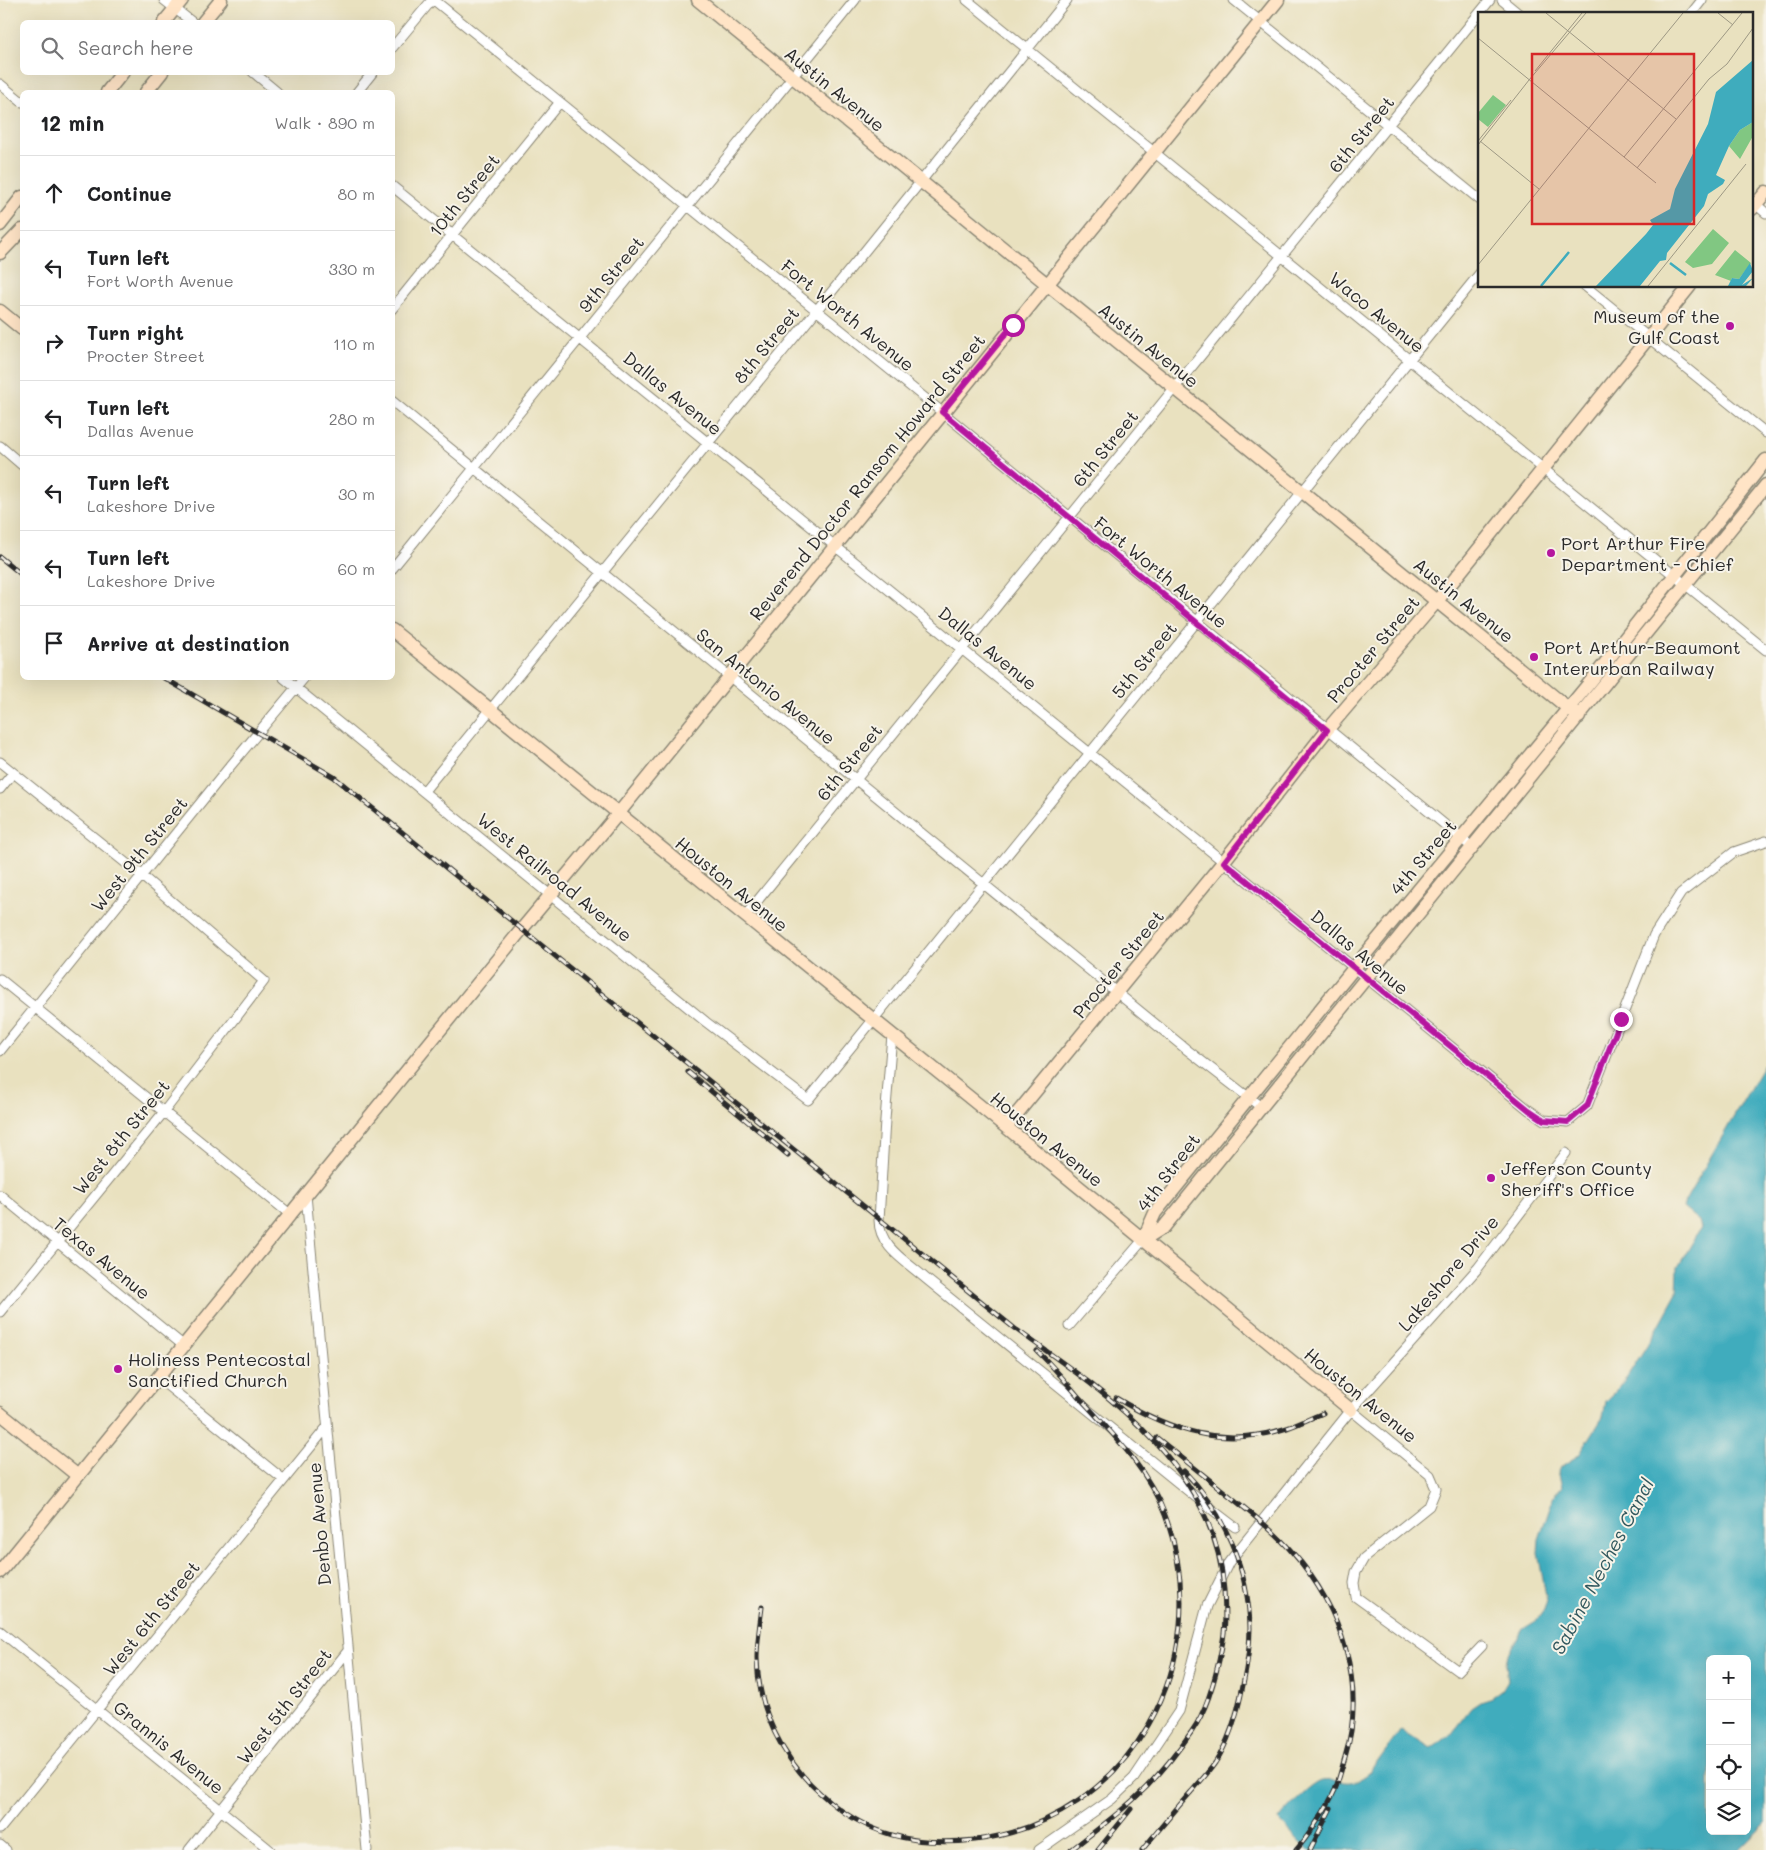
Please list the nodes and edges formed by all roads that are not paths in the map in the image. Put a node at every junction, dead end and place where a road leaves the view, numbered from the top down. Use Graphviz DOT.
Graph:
graph roads {
  1 [pos="164,0"];
  2 [pos="221,0"];
  3 [pos="433,0"];
  4 [pos="698,0"];
  5 [pos="855,0"];
  6 [pos="967,0"];
  7 [pos="1067,0"];
  8 [pos="1234,0"];
  9 [pos="1278,0"];
  10 [pos="1490,0"];
  11 [pos="1502,0"];
  12 [pos="1702,0"];
  13 [pos="178,4"];
  14 [pos="1480,12"];
  15 [pos="1516,12"];
  16 [pos="1693,12"];
  17 [pos="1478,15"];
  18 [pos="166,20"];
  19 [pos="190,20"];
  20 [pos="205,20"];
  21 [pos="1260,22"];
  22 [pos="395,44"];
  23 [pos="1027,49"];
  24 [pos="121,75"];
  25 [pos="160,75"];
  26 [pos="257,75"];
  27 [pos="370,75"];
  28 [pos="792,77"];
  29 [pos="0,84"];
  30 [pos="109,90"];
  31 [pos="148,90"];
  32 [pos="275,90"];
  33 [pos="358,90"];
  34 [pos="20,100"];
  35 [pos="560,102"];
  36 [pos="1388,126"];
  37 [pos="1155,151"];
  38 [pos="920,181"];
  39 [pos="395,188"];
  40 [pos="1766,192"];
  41 [pos="1478,198"];
  42 [pos="20,200"];
  43 [pos="687,206"];
  44 [pos="1757,207"];
  45 [pos="0,225"];
  46 [pos="20,232"];
  47 [pos="453,235"];
  48 [pos="0,253"];
  49 [pos="1282,256"];
  50 [pos="1478,275"];
  51 [pos="1046,284"];
  52 [pos="1587,288"];
  53 [pos="1688,288"];
  54 [pos="395,305"];
  55 [pos="815,310"];
  56 [pos="0,311"];
  57 [pos="20,327"];
  58 [pos="1648,338"];
  59 [pos="579,339"];
  60 [pos="1410,360"];
  61 [pos="1174,388"];
  62 [pos="395,403"];
  63 [pos="942,412"];
  64 [pos="1766,433"];
  65 [pos="708,442"];
  66 [pos="0,446"];
  67 [pos="1766,460"];
  68 [pos="20,463"];
  69 [pos="475,468"];
  70 [pos="1542,469"];
  71 [pos="1766,485"];
  72 [pos="1303,491"];
  73 [pos="1069,518"];
  74 [pos="835,544"];
  75 [pos="395,565"];
  76 [pos="602,572"];
  77 [pos="1674,577"];
  78 [pos="1685,586"];
  79 [pos="1436,601"];
  80 [pos="1196,622"];
  81 [pos="395,632"];
  82 [pos="962,649"];
  83 [pos="1766,650"];
  84 [pos="728,676"];
  85 [pos="287,680"];
  86 [pos="302,680"];
  87 [pos="296,687"];
  88 [pos="1568,708"];
  89 [pos="490,710"];
  90 [pos="1579,717"];
  91 [pos="1327,730"];
  92 [pos="1090,752"];
  93 [pos="0,762"];
  94 [pos="13,773"];
  95 [pos="856,780"];
  96 [pos="0,789"];
  97 [pos="424,791"];
  98 [pos="618,814"];
  99 [pos="1461,838"];
  100 [pos="1766,840"];
  101 [pos="1472,847"];
  102 [pos="1224,862"];
  103 [pos="142,876"];
  104 [pos="983,884"];
  105 [pos="551,894"];
  106 [pos="745,916"];
  107 [pos="1354,968"];
  108 [pos="0,979"];
  109 [pos="1366,979"];
  110 [pos="1117,993"];
  111 [pos="35,1008"];
  112 [pos="873,1020"];
  113 [pos="892,1035"];
  114 [pos="0,1051"];
  115 [pos="1249,1098"];
  116 [pos="1261,1107"];
  117 [pos="163,1113"];
  118 [pos="1006,1127"];
  119 [pos="1566,1152"];
  120 [pos="0,1195"];
  121 [pos="306,1195"];
  122 [pos="291,1215"];
  123 [pos="1143,1240"];
  124 [pos="57,1242"];
  125 [pos="0,1312"];
  126 [pos="1070,1326"];
  127 [pos="184,1346"];
  128 [pos="158,1378"];
  129 [pos="1351,1410"];
  130 [pos="0,1413"];
  131 [pos="327,1427"];
  132 [pos="78,1476"];
  133 [pos="284,1480"];
  134 [pos="1235,1527"];
  135 [pos="0,1572"];
  136 [pos="0,1632"];
  137 [pos="1482,1646"];
  138 [pos="347,1652"];
  139 [pos="97,1710"];
  140 [pos="222,1810"];
  141 [pos="0,1829"];
  142 [pos="0,1845"];
  143 [pos="6,1850"];
  144 [pos="189,1850"];
  145 [pos="270,1850"];
  146 [pos="366,1850"];
  147 [pos="1039,1850"];
  1 -- 13 [label="street"];
  2 -- 20 [label="street"];
  3 -- 22 [label="street"];
  3 -- 35 [label="street, Fort Worth Avenue"];
  4 -- 28 [label="street, Austin Avenue"];
  5 -- 28 [label="street, 9th Street"];
  6 -- 23 [label="street, Waco Avenue"];
  7 -- 23 [label="street, 8th Street"];
  8 -- 21 [label="street"];
  9 -- 21 [label="street, Reverend Doctor Ransom Howard Street"];
  10 -- 14 [label="street, 6th Street"];
  11 -- 15 [label="street"];
  12 -- 16 [label="street"];
  13 -- 18 [label="street"];
  13 -- 19 [label="street"];
  17 -- 36 [label="street, 6th Street"];
  21 -- 36 [label="street"];
  21 -- 37 [label="street, Reverend Doctor Ransom Howard Street"];
  23 -- 37 [label="street, Waco Avenue"];
  23 -- 38 [label="street, 8th Street"];
  24 -- 30 [label="street"];
  25 -- 31 [label="street"];
  26 -- 32 [label="street"];
  27 -- 33 [label="street"];
  28 -- 38 [label="street, Austin Avenue"];
  28 -- 43 [label="street, 9th Street"];
  29 -- 34 [label="street"];
  35 -- 43 [label="street, Fort Worth Avenue"];
  35 -- 47 [label="street, 10th Street"];
  36 -- 41 [label="street"];
  36 -- 49 [label="street, 6th Street"];
  37 -- 49 [label="street, Waco Avenue"];
  37 -- 51 [label="street, Reverend Doctor Ransom Howard Street"];
  38 -- 51 [label="street, Austin Avenue"];
  38 -- 55 [label="street, 8th Street"];
  39 -- 47 [label="street, Dallas Avenue"];
  40 -- 44 [label="street"];
  42 -- 45 [label="street"];
  43 -- 55 [label="street, Fort Worth Avenue"];
  43 -- 59 [label="street, 9th Street"];
  46 -- 48 [label="street"];
  47 -- 54 [label="street, 10th Street"];
  47 -- 59 [label="street, Dallas Avenue"];
  49 -- 60 [label="street, Waco Avenue"];
  49 -- 61 [label="street, 6th Street"];
  50 -- 60 [label="street, 5th Street"];
  51 -- 61 [label="street, Austin Avenue"];
  51 -- 63 [label="street, Reverend Doctor Ransom Howard Street"];
  52 -- 58 [label="street"];
  53 -- 58 [label="street, Procter Street"];
  55 -- 63 [label="street, Fort Worth Avenue"];
  55 -- 65 [label="street, 8th Street"];
  56 -- 57 [label="street"];
  58 -- 64 [label="street"];
  58 -- 70 [label="street, Procter Street"];
  59 -- 65 [label="street, Dallas Avenue"];
  59 -- 69 [label="street, 9th Street"];
  60 -- 70 [label="street, Waco Avenue"];
  60 -- 72 [label="street, 5th Street"];
  61 -- 72 [label="street, Austin Avenue"];
  61 -- 73 [label="street, 6th Street"];
  62 -- 69 [label="street, San Antonio Avenue"];
  63 -- 73 [label="street, Fort Worth Avenue"];
  63 -- 74 [label="street, Reverend Doctor Ransom Howard Street"];
  65 -- 74 [label="street, Dallas Avenue"];
  65 -- 76 [label="street, 8th Street"];
  66 -- 68 [label="street"];
  67 -- 77 [label="street, 4th Street"];
  69 -- 75 [label="street, 9th Street"];
  69 -- 76 [label="street, San Antonio Avenue"];
  70 -- 77 [label="street, Waco Avenue"];
  70 -- 79 [label="street, Procter Street"];
  71 -- 78 [label="street, 4th Street"];
  72 -- 79 [label="street, Austin Avenue"];
  72 -- 80 [label="street, 5th Street"];
  73 -- 80 [label="street, Fort Worth Avenue"];
  73 -- 82 [label="street, 6th Street"];
  74 -- 82 [label="street, Dallas Avenue"];
  74 -- 84 [label="street, Reverend Doctor Ransom Howard Street"];
  76 -- 84 [label="street, San Antonio Avenue"];
  76 -- 89 [label="street, 8th Street"];
  77 -- 78 [label="street, Waco Avenue"];
  77 -- 88 [label="street, 4th Street"];
  78 -- 83 [label="street, Waco Avenue"];
  78 -- 90 [label="street, 4th Street"];
  79 -- 88 [label="street, Austin Avenue"];
  79 -- 91 [label="street, Procter Street"];
  80 -- 91 [label="street, Fort Worth Avenue"];
  80 -- 92 [label="street, 5th Street"];
  81 -- 89 [label="street, Houston Avenue"];
  82 -- 92 [label="street, Dallas Avenue"];
  82 -- 95 [label="street, 6th Street"];
  84 -- 95 [label="street, San Antonio Avenue"];
  84 -- 98 [label="street, Reverend Doctor Ransom Howard Street"];
  85 -- 87 [label="street, West Railroad Avenue"];
  86 -- 87 [label="street, West 9th Street"];
  87 -- 97 [label="street, West Railroad Avenue"];
  87 -- 103 [label="street, West 9th Street"];
  88 -- 90 [label="street, Austin Avenue"];
  88 -- 99 [label="street, 4th Street"];
  89 -- 97 [label="street"];
  89 -- 98 [label="street, Houston Avenue"];
  90 -- 101 [label="street, 4th Street"];
  91 -- 99 [label="street, Fort Worth Avenue"];
  91 -- 102 [label="street, Procter Street"];
  92 -- 102 [label="street, Dallas Avenue"];
  92 -- 104 [label="street, 5th Street"];
  93 -- 94 [label="street"];
  94 -- 96 [label="street"];
  94 -- 103 [label="street"];
  95 -- 104 [label="street, San Antonio Avenue"];
  95 -- 106 [label="street, 6th Street"];
  97 -- 105 [label="street, West Railroad Avenue"];
  98 -- 105 [label="street, Reverend Doctor Ransom Howard Street"];
  98 -- 106 [label="street, Houston Avenue"];
  99 -- 101 [label="street, Fort Worth Avenue"];
  99 -- 107 [label="street, 4th Street"];
  100 -- 109 [label="street, Dallas Avenue"];
  101 -- 109 [label="street, 4th Street"];
  102 -- 107 [label="street, Dallas Avenue"];
  102 -- 110 [label="street, Procter Street"];
  103 -- 111 [label="street, West 9th Street"];
  103 -- 117 [label="street, West 8th Street"];
  104 -- 110 [label="street, San Antonio Avenue"];
  104 -- 112 [label="street, 5th Street"];
  105 -- 112 [label="street, West Railroad Avenue"];
  105 -- 121 [label="street, Reverend Doctor Ransom Howard Street"];
  106 -- 112 [label="street, Houston Avenue"];
  107 -- 109 [label="street, Dallas Avenue"];
  107 -- 115 [label="street, 4th Street"];
  108 -- 111 [label="street"];
  109 -- 116 [label="street, 4th Street"];
  110 -- 115 [label="street, San Antonio Avenue"];
  110 -- 118 [label="street, Procter Street"];
  111 -- 114 [label="street, West 9th Street"];
  111 -- 117 [label="street"];
  112 -- 113 [label="street, Houston Avenue"];
  113 -- 118 [label="street, Houston Avenue"];
  113 -- 134 [label="street"];
  115 -- 116 [label="street, San Antonio Avenue"];
  115 -- 123 [label="street, 4th Street"];
  116 -- 123 [label="street, 4th Street"];
  117 -- 122 [label="street"];
  117 -- 124 [label="street, West 8th Street"];
  118 -- 123 [label="street, Houston Avenue"];
  119 -- 129 [label="street, Lakeshore Drive"];
  120 -- 124 [label="street, Texas Avenue"];
  121 -- 122 [label="street, Reverend Doctor Ransom Howard Street"];
  121 -- 131 [label="street, Denbo Avenue"];
  122 -- 127 [label="street, Reverend Doctor Ransom Howard Street"];
  123 -- 126 [label="street"];
  123 -- 129 [label="street, Houston Avenue"];
  124 -- 125 [label="street, West 8th Street"];
  124 -- 127 [label="street, Texas Avenue"];
  127 -- 128 [label="street, Reverend Doctor Ransom Howard Street"];
  128 -- 132 [label="street, Reverend Doctor Ransom Howard Street"];
  128 -- 133 [label="street"];
  129 -- 137 [label="street, Houston Avenue"];
  129 -- 147 [label="street, Lakeshore Drive"];
  130 -- 132 [label="street"];
  131 -- 133 [label="street, West 6th Street"];
  131 -- 138 [label="street, Denbo Avenue"];
  132 -- 135 [label="street, Reverend Doctor Ransom Howard Street"];
  133 -- 139 [label="street, West 6th Street"];
  136 -- 139 [label="street, Grannis Avenue"];
  138 -- 140 [label="street, West 5th Street"];
  138 -- 146 [label="street, Denbo Avenue"];
  139 -- 140 [label="street, Grannis Avenue"];
  139 -- 141 [label="street, West 6th Street"];
  140 -- 144 [label="street, West 5th Street"];
  140 -- 145 [label="street, Grannis Avenue"];
  142 -- 143 [label="street"];
}
